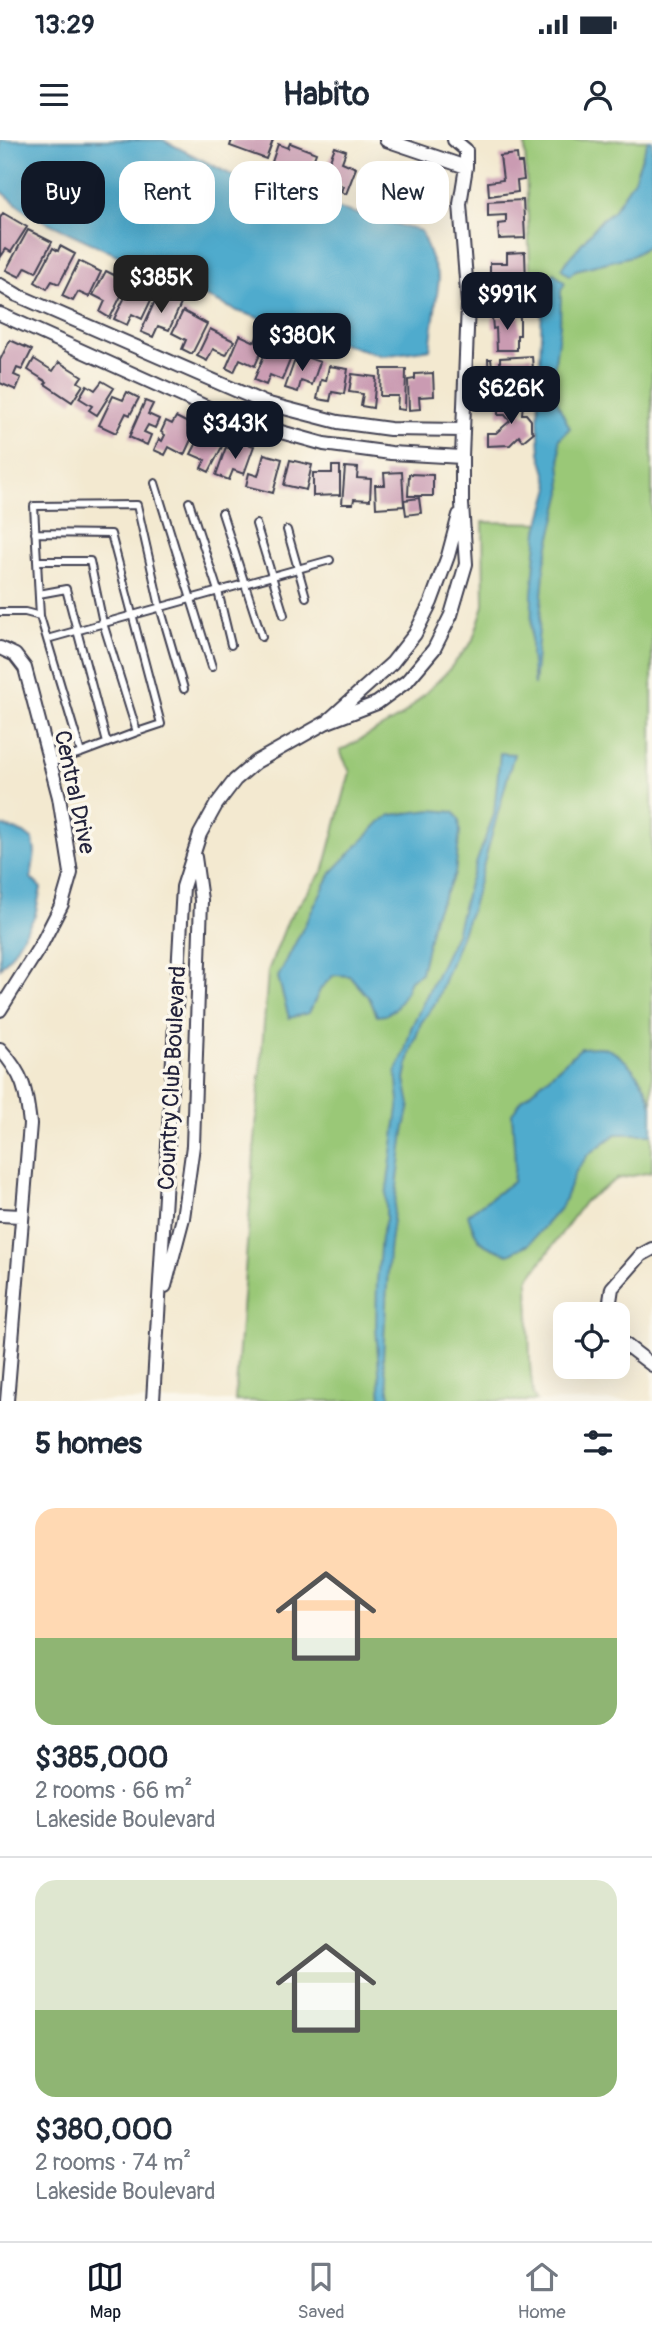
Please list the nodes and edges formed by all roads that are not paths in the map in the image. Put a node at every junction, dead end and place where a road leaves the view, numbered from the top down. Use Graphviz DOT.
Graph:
graph roads {
  1 [pos="386,140"];
  2 [pos="454,140"];
  3 [pos="466,167"];
  4 [pos="0,285"];
  5 [pos="0,314"];
  6 [pos="106,335"];
  7 [pos="96,357"];
  8 [pos="265,403"];
  9 [pos="256,425"];
  10 [pos="463,430"];
  11 [pos="462,457"];
  12 [pos="155,483"];
  13 [pos="189,502"];
  14 [pos="462,505"];
  15 [pos="222,513"];
  16 [pos="256,524"];
  17 [pos="288,530"];
  18 [pos="35,533"];
  19 [pos="330,560"];
  20 [pos="37,561"];
  21 [pos="299,569"];
  22 [pos="272,576"];
  23 [pos="246,584"];
  24 [pos="218,591"];
  25 [pos="39,594"];
  26 [pos="306,597"];
  27 [pos="192,598"];
  28 [pos="160,607"];
  29 [pos="0,612"];
  30 [pos="133,615"];
  31 [pos="284,615"];
  32 [pos="40,616"];
  33 [pos="103,623"];
  34 [pos="78,630"];
  35 [pos="262,637"];
  36 [pos="47,639"];
  37 [pos="231,645"];
  38 [pos="0,648"];
  39 [pos="212,667"];
  40 [pos="184,689"];
  41 [pos="325,723"];
  42 [pos="137,732"];
  43 [pos="107,743"];
  44 [pos="81,753"];
  45 [pos="50,764"];
  46 [pos="195,852"];
  47 [pos="0,1010"];
  48 [pos="0,1049"];
  49 [pos="0,1215"];
  50 [pos="21,1216"];
  51 [pos="652,1249"];
  52 [pos="610,1302"];
  53 [pos="160,1303"];
  54 [pos="630,1348"];
  55 [pos="652,1365"];
  56 [pos="7,1401"];
  57 [pos="153,1401"];
  1 -- 3 [label="street"];
  2 -- 3 [label="street"];
  3 -- 10 [label="street, Country Club Boulevard"];
  4 -- 6 [label="street"];
  5 -- 7 [label="street"];
  6 -- 7 [label="street"];
  6 -- 8 [label="street"];
  7 -- 9 [label="street"];
  8 -- 9 [label="street"];
  8 -- 10 [label="street"];
  9 -- 11 [label="street"];
  10 -- 11 [label="street, Country Club Boulevard"];
  11 -- 14 [label="street, Country Club Boulevard"];
  12 -- 27 [label="lane"];
  13 -- 24 [label="lane"];
  14 -- 41 [label="street, Country Club Boulevard"];
  14 -- 41 [label="street, Country Club Boulevard"];
  15 -- 23 [label="lane"];
  16 -- 22 [label="lane"];
  17 -- 21 [label="lane"];
  18 -- 20 [label="lane"];
  18 -- 28 [label="lane"];
  18 -- 30 [label="lane"];
  19 -- 21 [label="lane"];
  20 -- 25 [label="lane"];
  20 -- 33 [label="lane"];
  21 -- 22 [label="lane"];
  21 -- 26 [label="lane"];
  22 -- 23 [label="lane"];
  22 -- 31 [label="lane"];
  23 -- 24 [label="lane"];
  23 -- 35 [label="lane"];
  24 -- 27 [label="lane"];
  24 -- 37 [label="lane"];
  25 -- 32 [label="lane"];
  25 -- 34 [label="lane"];
  27 -- 28 [label="lane"];
  27 -- 39 [label="lane"];
  28 -- 30 [label="lane"];
  28 -- 40 [label="lane"];
  29 -- 32 [label="lane"];
  30 -- 33 [label="lane"];
  30 -- 42 [label="lane"];
  32 -- 36 [label="lane"];
  33 -- 34 [label="lane"];
  33 -- 42 [label="lane"];
  34 -- 36 [label="lane"];
  34 -- 43 [label="lane"];
  36 -- 44 [label="lane"];
  38 -- 45 [label="street, Central Drive"];
  41 -- 46 [label="street, Country Club Boulevard"];
  42 -- 43 [label="lane"];
  43 -- 44 [label="lane"];
  44 -- 45 [label="lane"];
  45 -- 47 [label="street, Central Drive"];
  46 -- 53 [label="street, Country Club Boulevard"];
  46 -- 53 [label="street, Country Club Boulevard"];
  48 -- 50 [label="street"];
  49 -- 50 [label="street"];
  50 -- 56 [label="street"];
  51 -- 52 [label="street"];
  53 -- 57 [label="street, Country Club Boulevard"];
  54 -- 55 [label="street"];
}
